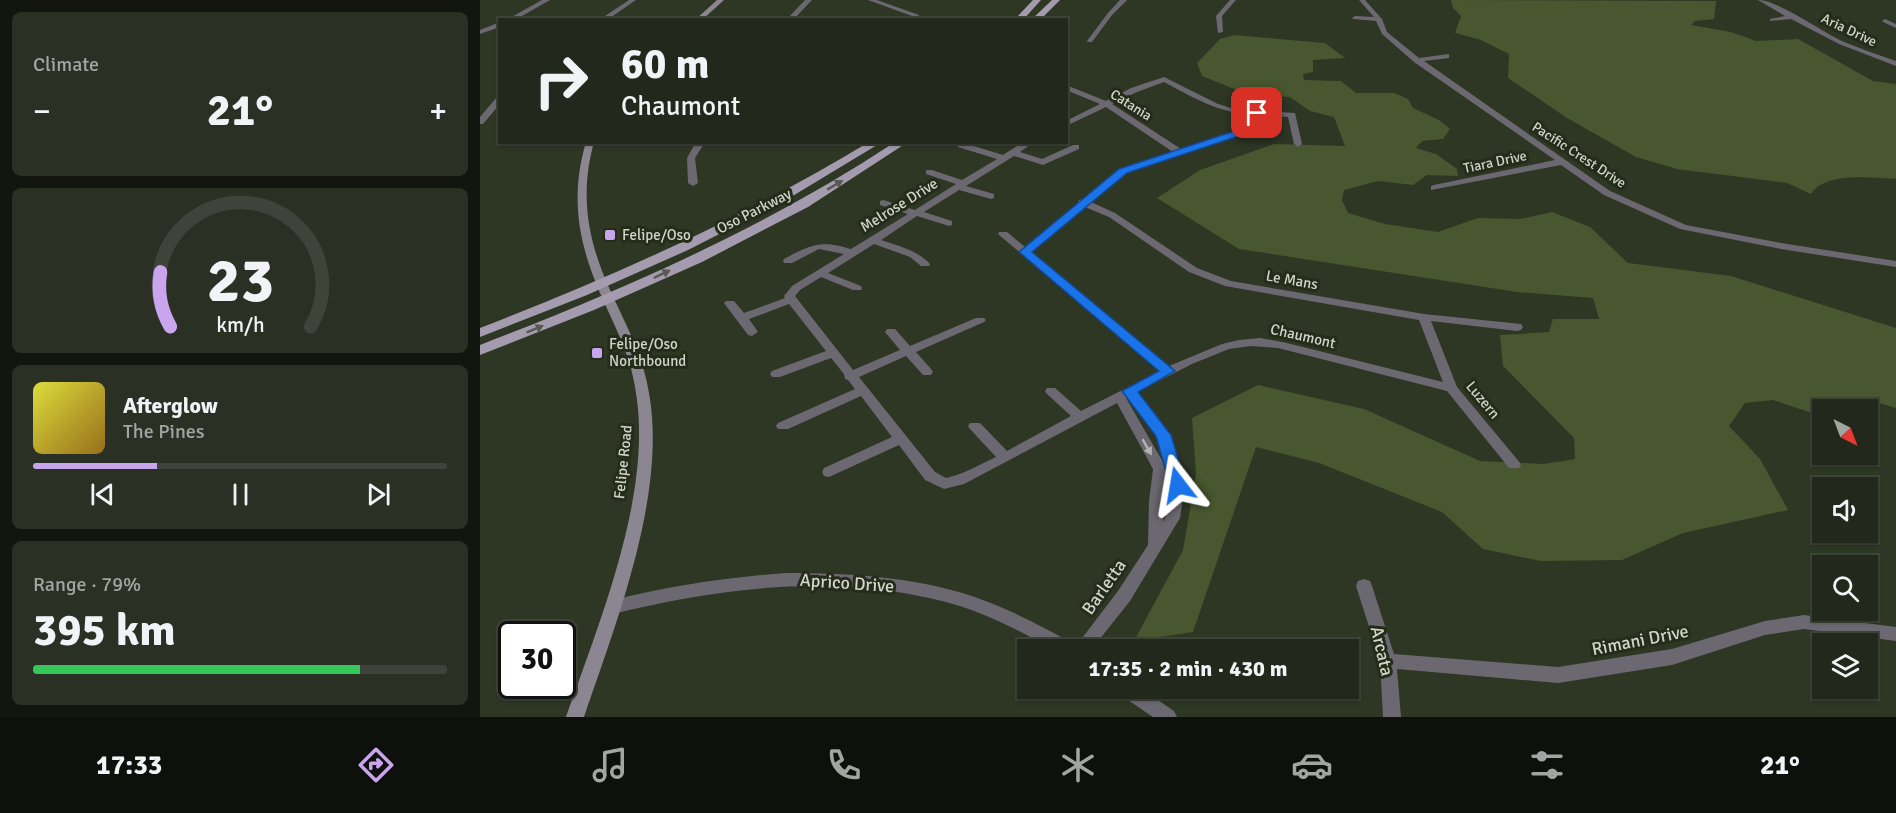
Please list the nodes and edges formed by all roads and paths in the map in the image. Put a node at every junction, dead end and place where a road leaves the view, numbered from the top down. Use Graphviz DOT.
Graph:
graph roads {
  1 [pos="546,0"];
  2 [pos="633,0"];
  3 [pos="721,0"];
  4 [pos="809,0"];
  5 [pos="871,0"];
  6 [pos="1037,0"];
  7 [pos="1056,0"];
  8 [pos="1124,0"];
  9 [pos="1233,0"];
  10 [pos="1362,0"];
  11 [pos="1761,0"];
  12 [pos="1794,16"];
  13 [pos="513,18"];
  14 [pos="606,18"];
  15 [pos="700,18"];
  16 [pos="791,18"];
  17 [pos="914,18"];
  18 [pos="1020,18"];
  19 [pos="1037,18"];
  20 [pos="1355,18"];
  21 [pos="1378,19"];
  22 [pos="1772,20"];
  23 [pos="1885,21"];
  24 [pos="498,25"];
  25 [pos="1896,26"];
  26 [pos="480,32"];
  27 [pos="1220,32"];
  28 [pos="1090,41"];
  29 [pos="1446,56"];
  30 [pos="1416,60"];
  31 [pos="1896,63"];
  32 [pos="1068,88"];
  33 [pos="498,101"];
  34 [pos="1106,104"];
  35 [pos="1257,113"];
  36 [pos="480,122"];
  37 [pos="1068,123"];
  38 [pos="589,144"];
  39 [pos="699,144"];
  40 [pos="874,144"];
  41 [pos="900,144"];
  42 [pos="1027,144"];
  43 [pos="1298,144"];
  44 [pos="961,146"];
  45 [pos="1076,147"];
  46 [pos="1179,152"];
  47 [pos="1008,155"];
  48 [pos="1043,162"];
  49 [pos="1560,162"];
  50 [pos="1031,171"];
  51 [pos="929,172"];
  52 [pos="693,183"];
  53 [pos="962,185"];
  54 [pos="1434,188"];
  55 [pos="991,196"];
  56 [pos="1082,202"];
  57 [pos="883,203"];
  58 [pos="917,212"];
  59 [pos="949,223"];
  60 [pos="1003,234"];
  61 [pos="872,240"];
  62 [pos="1024,252"];
  63 [pos="854,253"];
  64 [pos="788,261"];
  65 [pos="925,264"];
  66 [pos="1896,264"];
  67 [pos="820,273"];
  68 [pos="602,283"];
  69 [pos="857,288"];
  70 [pos="609,299"];
  71 [pos="790,300"];
  72 [pos="730,303"];
  73 [pos="1424,317"];
  74 [pos="742,318"];
  75 [pos="980,320"];
  76 [pos="1517,327"];
  77 [pos="752,332"];
  78 [pos="891,332"];
  79 [pos="480,333"];
  80 [pos="480,350"];
  81 [pos="908,351"];
  82 [pos="832,353"];
  83 [pos="1168,371"];
  84 [pos="927,372"];
  85 [pos="776,374"];
  86 [pos="849,376"];
  87 [pos="1451,387"];
  88 [pos="861,391"];
  89 [pos="1051,391"];
  90 [pos="1124,393"];
  91 [pos="1079,416"];
  92 [pos="783,426"];
  93 [pos="975,426"];
  94 [pos="900,439"];
  95 [pos="1005,458"];
  96 [pos="1514,464"];
  97 [pos="1167,468"];
  98 [pos="829,472"];
  99 [pos="1155,545"];
  100 [pos="1364,586"];
  101 [pos="613,607"];
  102 [pos="1896,634"];
  103 [pos="1048,639"];
  104 [pos="1091,639"];
  105 [pos="1388,662"];
  106 [pos="1141,699"];
  107 [pos="575,717"];
  108 [pos="1168,717"];
  109 [pos="1392,717"];
  1 -- 13 [label="street"];
  2 -- 14 [label="street"];
  3 -- 15 [label="main road"];
  4 -- 16 [label="street"];
  5 -- 17 [label="street"];
  6 -- 18 [label="main road"];
  7 -- 19 [label="main road"];
  8 -- 28 [label="street"];
  9 -- 27 [label="street"];
  10 -- 21 [label="street, Pacific Crest Drive"];
  11 -- 12 [label="street, Aria Drive"];
  12 -- 22 [label="street"];
  12 -- 31 [label="street, Aria Drive"];
  20 -- 21 [label="street"];
  21 -- 30 [label="street, Pacific Crest Drive"];
  23 -- 25 [label="street"];
  24 -- 26 [label="street"];
  29 -- 30 [label="street"];
  30 -- 49 [label="street, Pacific Crest Drive"];
  32 -- 34 [label="street, Catania"];
  33 -- 36 [label="street"];
  34 -- 35 [label="street"];
  34 -- 37 [label="street"];
  34 -- 46 [label="street, Catania"];
  35 -- 43 [label="street"];
  35 -- 46 [label="street"];
  38 -- 68 [label="main road, Felipe Road"];
  39 -- 52 [label="street"];
  40 -- 68 [label="main road, Oso Parkway"];
  70 -- 41 [label="main road, Oso Parkway, one-way"];
  42 -- 47 [label="street, Melrose Drive"];
  44 -- 47 [label="street"];
  45 -- 48 [label="street"];
  46 -- 56 [label="street"];
  47 -- 48 [label="street"];
  47 -- 53 [label="street, Melrose Drive"];
  48 -- 50 [label="street"];
  49 -- 54 [label="street, Tiara Drive"];
  49 -- 66 [label="street, Pacific Crest Drive"];
  51 -- 53 [label="street"];
  53 -- 55 [label="street"];
  53 -- 58 [label="street, Melrose Drive"];
  56 -- 62 [label="street"];
  56 -- 73 [label="street, Le Mans"];
  57 -- 58 [label="street"];
  58 -- 59 [label="street"];
  58 -- 61 [label="street, Melrose Drive"];
  60 -- 62 [label="street"];
  61 -- 63 [label="street, Melrose Drive"];
  61 -- 65 [label="street"];
  62 -- 83 [label="street"];
  63 -- 64 [label="street"];
  63 -- 67 [label="street, Melrose Drive"];
  67 -- 69 [label="street"];
  67 -- 71 [label="street, Melrose Drive"];
  68 -- 70 [label="main road, Felipe Road"];
  68 -- 79 [label="main road, Oso Parkway"];
  80 -- 70 [label="main road, Oso Parkway, one-way"];
  70 -- 101 [label="main road, Felipe Road"];
  71 -- 74 [label="street, Melrose Drive"];
  71 -- 82 [label="street"];
  72 -- 74 [label="street"];
  73 -- 76 [label="street, Le Mans"];
  73 -- 87 [label="street, Luzern"];
  74 -- 77 [label="street"];
  75 -- 81 [label="street"];
  78 -- 81 [label="street"];
  81 -- 84 [label="street"];
  81 -- 86 [label="street"];
  82 -- 85 [label="street"];
  82 -- 86 [label="street"];
  83 -- 87 [label="street, Chaumont"];
  83 -- 90 [label="street, Chaumont"];
  86 -- 88 [label="street"];
  87 -- 96 [label="street, Luzern"];
  88 -- 92 [label="street"];
  88 -- 94 [label="street"];
  89 -- 91 [label="street"];
  90 -- 91 [label="street"];
  90 -- 97 [label="street, Barletta, one-way"];
  90 -- 97 [label="street, Barletta"];
  91 -- 95 [label="street"];
  93 -- 95 [label="street"];
  94 -- 95 [label="street"];
  94 -- 98 [label="street"];
  97 -- 99 [label="street, Barletta"];
  97 -- 99 [label="street, Barletta"];
  99 -- 104 [label="street, Barletta"];
  100 -- 105 [label="street, Arcata"];
  101 -- 103 [label="street, Aprico Drive"];
  101 -- 107 [label="main road, Felipe Road"];
  102 -- 105 [label="street, Rimani Drive"];
  105 -- 109 [label="street, Arcata"];
  106 -- 108 [label="street"];
}
